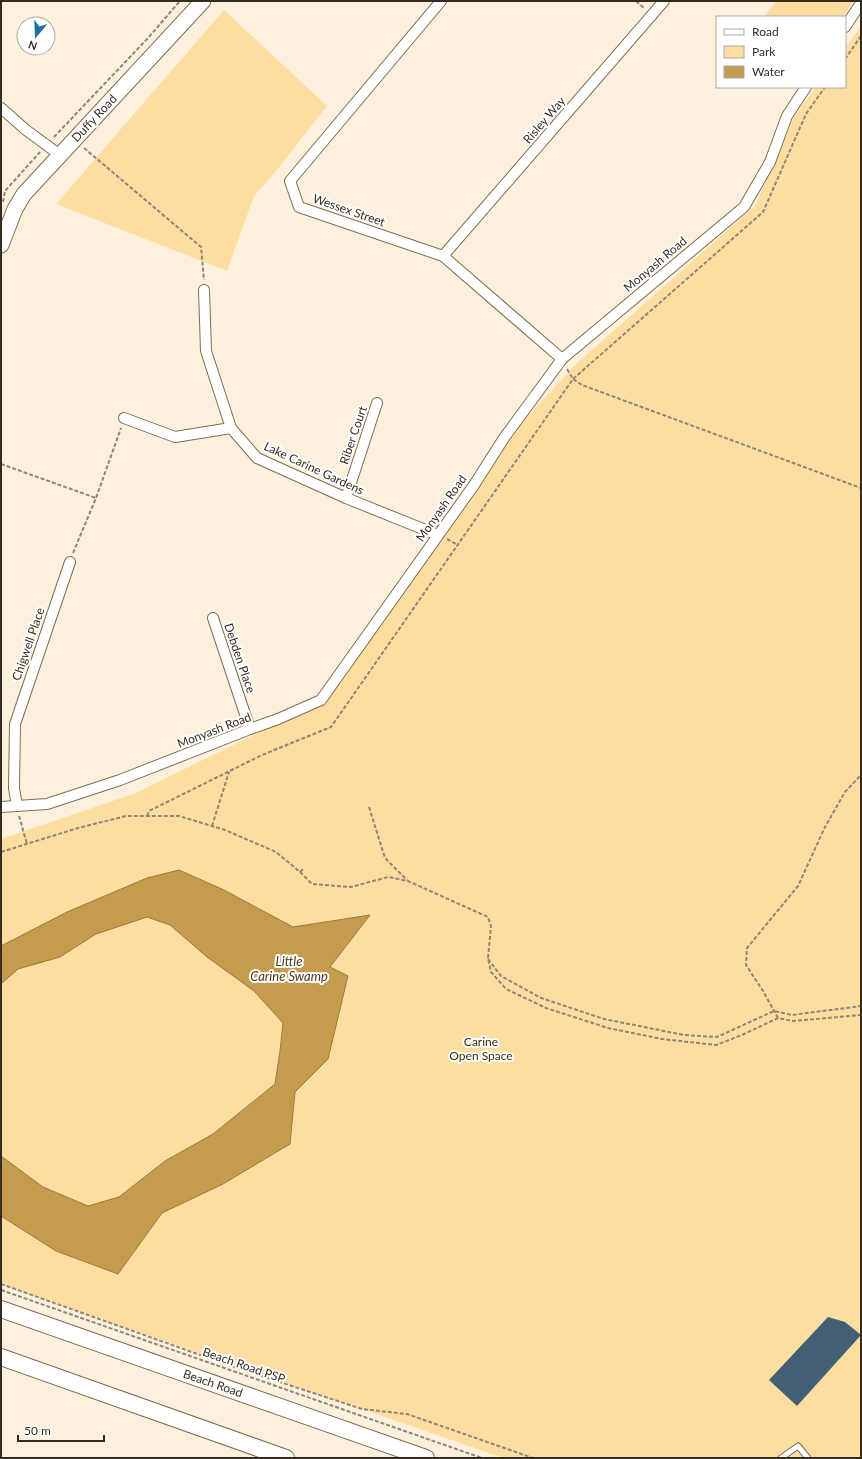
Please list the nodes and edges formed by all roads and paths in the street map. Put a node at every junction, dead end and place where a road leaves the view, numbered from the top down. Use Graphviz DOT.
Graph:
graph roads {
  1 [pos="180,1"];
  2 [pos="203,1"];
  3 [pos="441,1"];
  4 [pos="664,1"];
  5 [pos="861,3"];
  6 [pos="846,26"];
  7 [pos="861,36"];
  8 [pos="846,58"];
  9 [pos="805,88"];
  10 [pos="824,88"];
  11 [pos="1,108"];
  12 [pos="46,145"];
  13 [pos="85,148"];
  14 [pos="60,155"];
  15 [pos="2,205"];
  16 [pos="1,245"];
  17 [pos="443,256"];
  18 [pos="204,290"];
  19 [pos="562,359"];
  20 [pos="573,379"];
  21 [pos="377,403"];
  22 [pos="124,418"];
  23 [pos="231,428"];
  24 [pos="1,464"];
  25 [pos="861,488"];
  26 [pos="96,498"];
  27 [pos="346,498"];
  28 [pos="438,534"];
  29 [pos="70,562"];
  30 [pos="212,618"];
  31 [pos="250,729"];
  32 [pos="229,772"];
  33 [pos="861,775"];
  34 [pos="1,806"];
  35 [pos="17,806"];
  36 [pos="369,807"];
  37 [pos="147,816"];
  38 [pos="212,826"];
  39 [pos="27,844"];
  40 [pos="1,852"];
  41 [pos="304,868"];
  42 [pos="300,872"];
  43 [pos="408,880"];
  44 [pos="488,958"];
  45 [pos="861,1006"];
  46 [pos="774,1011"];
  47 [pos="861,1015"];
  48 [pos="778,1018"];
  49 [pos="1,1284"];
  50 [pos="1,1290"];
  51 [pos="1,1309"];
  52 [pos="1,1357"];
  53 [pos="286,1458"];
  54 [pos="426,1458"];
  55 [pos="482,1458"];
  56 [pos="533,1458"];
  57 [pos="781,1458"];
  58 [pos="808,1458"];
  1 -- 12 [label="path"];
  2 -- 14 [label="main road, Duffy Road"];
  3 -- 17 [label="street, Wessex Street"];
  4 -- 17 [label="street, Risley Way"];
  5 -- 6 [label="street"];
  7 -- 8 [label="path"];
  9 -- 19 [label="street, Monyash Road"];
  10 -- 20 [label="path"];
  11 -- 12 [label="street"];
  12 -- 14 [label="street"];
  12 -- 15 [label="path"];
  13 -- 18 [label="path"];
  14 -- 16 [label="main road, Duffy Road"];
  17 -- 19 [label="street, Wessex Street"];
  18 -- 23 [label="street, Lake Carine Gardens"];
  19 -- 20 [label="path"];
  19 -- 28 [label="street, Monyash Road"];
  20 -- 25 [label="path"];
  20 -- 32 [label="path"];
  21 -- 27 [label="street, Riber Court"];
  22 -- 23 [label="street"];
  22 -- 26 [label="path"];
  23 -- 27 [label="street, Lake Carine Gardens"];
  24 -- 26 [label="path"];
  26 -- 29 [label="path"];
  27 -- 28 [label="street, Lake Carine Gardens"];
  28 -- 31 [label="street, Monyash Road"];
  29 -- 35 [label="street, Chigwell Place"];
  30 -- 31 [label="street, Debden Place"];
  31 -- 35 [label="street, Monyash Road"];
  32 -- 37 [label="path"];
  32 -- 38 [label="path"];
  33 -- 46 [label="path"];
  34 -- 35 [label="street, Monyash Road"];
  35 -- 39 [label="path"];
  36 -- 43 [label="path"];
  37 -- 38 [label="path"];
  37 -- 39 [label="path"];
  38 -- 42 [label="path"];
  39 -- 40 [label="path"];
  41 -- 42 [label="path"];
  42 -- 43 [label="path"];
  43 -- 44 [label="path"];
  44 -- 46 [label="path"];
  44 -- 48 [label="path"];
  45 -- 46 [label="path"];
  46 -- 48 [label="path"];
  47 -- 48 [label="path"];
  49 -- 56 [label="path"];
  50 -- 55 [label="path, Beach Road PSP"];
  51 -- 54 [label="main road, Beach Road"];
  52 -- 53 [label="main road"];
  57 -- 58 [label="lane"];
}
